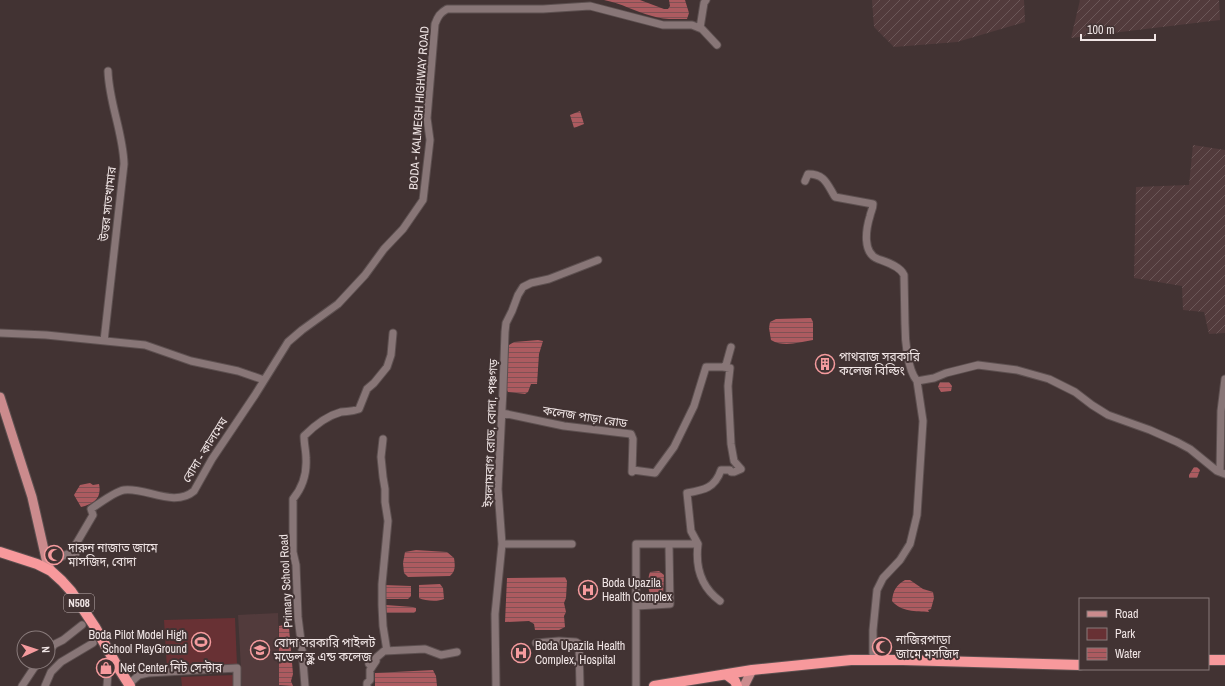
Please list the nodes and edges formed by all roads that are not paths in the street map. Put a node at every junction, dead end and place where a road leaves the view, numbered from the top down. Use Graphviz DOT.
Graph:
graph roads {
  1 [pos="706,0"];
  2 [pos="700,28"];
  3 [pos="717,44"];
  4 [pos="108,71"];
  5 [pos="805,181"];
  6 [pos="598,260"];
  7 [pos="0,333"];
  8 [pos="393,333"];
  9 [pos="104,341"];
  10 [pos="288,342"];
  11 [pos="731,348"];
  12 [pos="726,368"];
  13 [pos="264,380"];
  14 [pos="1225,380"];
  15 [pos="917,381"];
  16 [pos="0,397"];
  17 [pos="502,413"];
  18 [pos="383,439"];
  19 [pos="1223,473"];
  20 [pos="502,544"];
  21 [pos="572,544"];
  22 [pos="698,544"];
  23 [pos="669,545"];
  24 [pos="0,552"];
  25 [pos="49,567"];
  26 [pos="720,601"];
  27 [pos="636,606"];
  28 [pos="82,625"];
  29 [pos="93,643"];
  30 [pos="536,643"];
  31 [pos="56,644"];
  32 [pos="387,651"];
  33 [pos="457,652"];
  34 [pos="378,656"];
  35 [pos="873,660"];
  36 [pos="1209,660"];
  37 [pos="1225,660"];
  38 [pos="369,664"];
  39 [pos="1079,665"];
  40 [pos="33,670"];
  41 [pos="752,670"];
  42 [pos="108,673"];
  43 [pos="740,673"];
  44 [pos="727,675"];
  45 [pos="129,685"];
  46 [pos="22,686"];
  47 [pos="45,686"];
  48 [pos="107,686"];
  49 [pos="237,686"];
  50 [pos="304,686"];
  51 [pos="367,686"];
  52 [pos="496,686"];
  53 [pos="580,686"];
  54 [pos="636,686"];
  55 [pos="654,686"];
  56 [pos="737,686"];
  57 [pos="744,686"];
  1 -- 2 [label="street"];
  2 -- 3 [label="street"];
  2 -- 10 [label="street, BODA - KALMEGH HIGHWAY ROAD"];
  4 -- 9 [label="street, উত্তর সাতখামার"];
  5 -- 15 [label="street"];
  6 -- 17 [label="street, ইসলামবাগ রোড, বোদা, পঞ্চগড়"];
  7 -- 9 [label="street"];
  8 -- 50 [label="street, Primary School Road"];
  9 -- 13 [label="street"];
  10 -- 13 [label="street, বোদা - কালমেঘ"];
  11 -- 12 [label="street"];
  12 -- 17 [label="street, কলেজ পাড়া রোড"];
  12 -- 22 [label="street"];
  13 -- 25 [label="street, বোদা - কালমেঘ"];
  14 -- 19 [label="street"];
  15 -- 19 [label="street"];
  15 -- 35 [label="street"];
  16 -- 25 [label="main road"];
  17 -- 20 [label="street, ইসলামবাগ রোড, বোদা, পঞ্চগড়"];
  18 -- 32 [label="street"];
  20 -- 21 [label="street"];
  20 -- 52 [label="street, ইসলামবাগ রোড, বোদা, পঞ্চগড়"];
  22 -- 26 [label="street"];
  22 -- 27 [label="street"];
  23 -- 27 [label="street"];
  24 -- 25 [label="highway, N508"];
  25 -- 45 [label="highway, N508"];
  27 -- 54 [label="street"];
  28 -- 31 [label="street"];
  29 -- 47 [label="street"];
  30 -- 53 [label="street"];
  32 -- 33 [label="street"];
  32 -- 34 [label="street"];
  34 -- 38 [label="street"];
  34 -- 51 [label="street"];
  35 -- 39 [label="highway"];
  35 -- 41 [label="highway"];
  36 -- 37 [label="highway"];
  40 -- 46 [label="street"];
  41 -- 43 [label="highway"];
  41 -- 57 [label="main road"];
  42 -- 48 [label="street"];
  43 -- 44 [label="highway"];
  43 -- 56 [label="main road"];
  44 -- 55 [label="highway"];
  44 -- 56 [label="highway"];
  45 -- 49 [label="street"];
}
